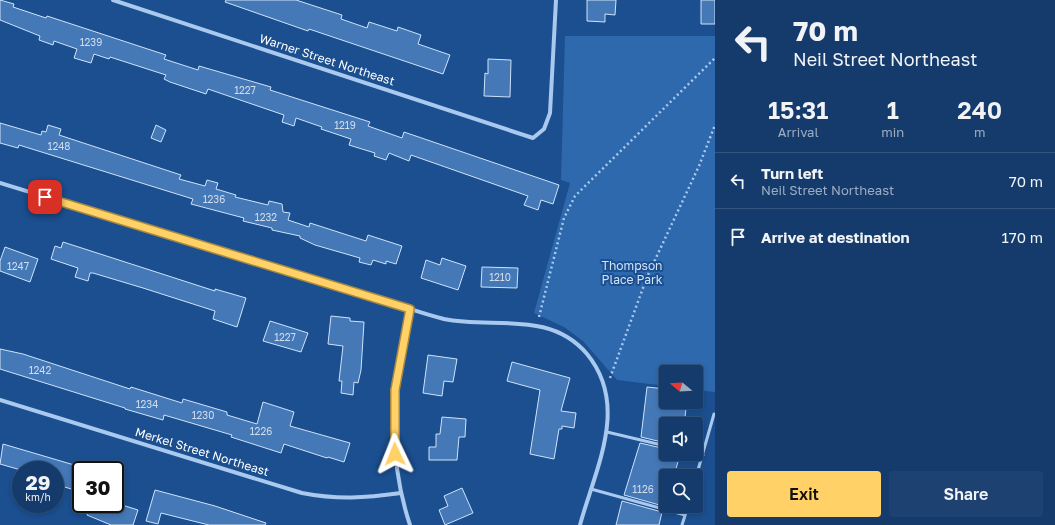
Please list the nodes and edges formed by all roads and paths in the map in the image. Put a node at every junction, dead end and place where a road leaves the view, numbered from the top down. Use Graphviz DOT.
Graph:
graph roads {
  1 [pos="114,0"];
  2 [pos="556,0"];
  3 [pos="715,58"];
  4 [pos="715,126"];
  5 [pos="0,183"];
  6 [pos="410,309"];
  7 [pos="537,325"];
  8 [pos="606,391"];
  9 [pos="0,400"];
  10 [pos="714,414"];
  11 [pos="607,432"];
  12 [pos="659,444"];
  13 [pos="703,455"];
  14 [pos="591,489"];
  15 [pos="401,493"];
  16 [pos="685,515"];
  17 [pos="410,525"];
  18 [pos="580,525"];
  19 [pos="682,525"];
  1 -- 2 [label="street, Warner Street Northeast"];
  3 -- 7 [label="path"];
  4 -- 8 [label="path"];
  5 -- 6 [label="street"];
  6 -- 7 [label="street"];
  6 -- 15 [label="street"];
  7 -- 8 [label="street"];
  8 -- 11 [label="street"];
  9 -- 15 [label="street, Merkel Street Northeast"];
  10 -- 13 [label="lane"];
  11 -- 12 [label="lane"];
  11 -- 14 [label="street"];
  14 -- 16 [label="lane"];
  14 -- 18 [label="street"];
  15 -- 17 [label="street"];
  16 -- 19 [label="lane"];
}
